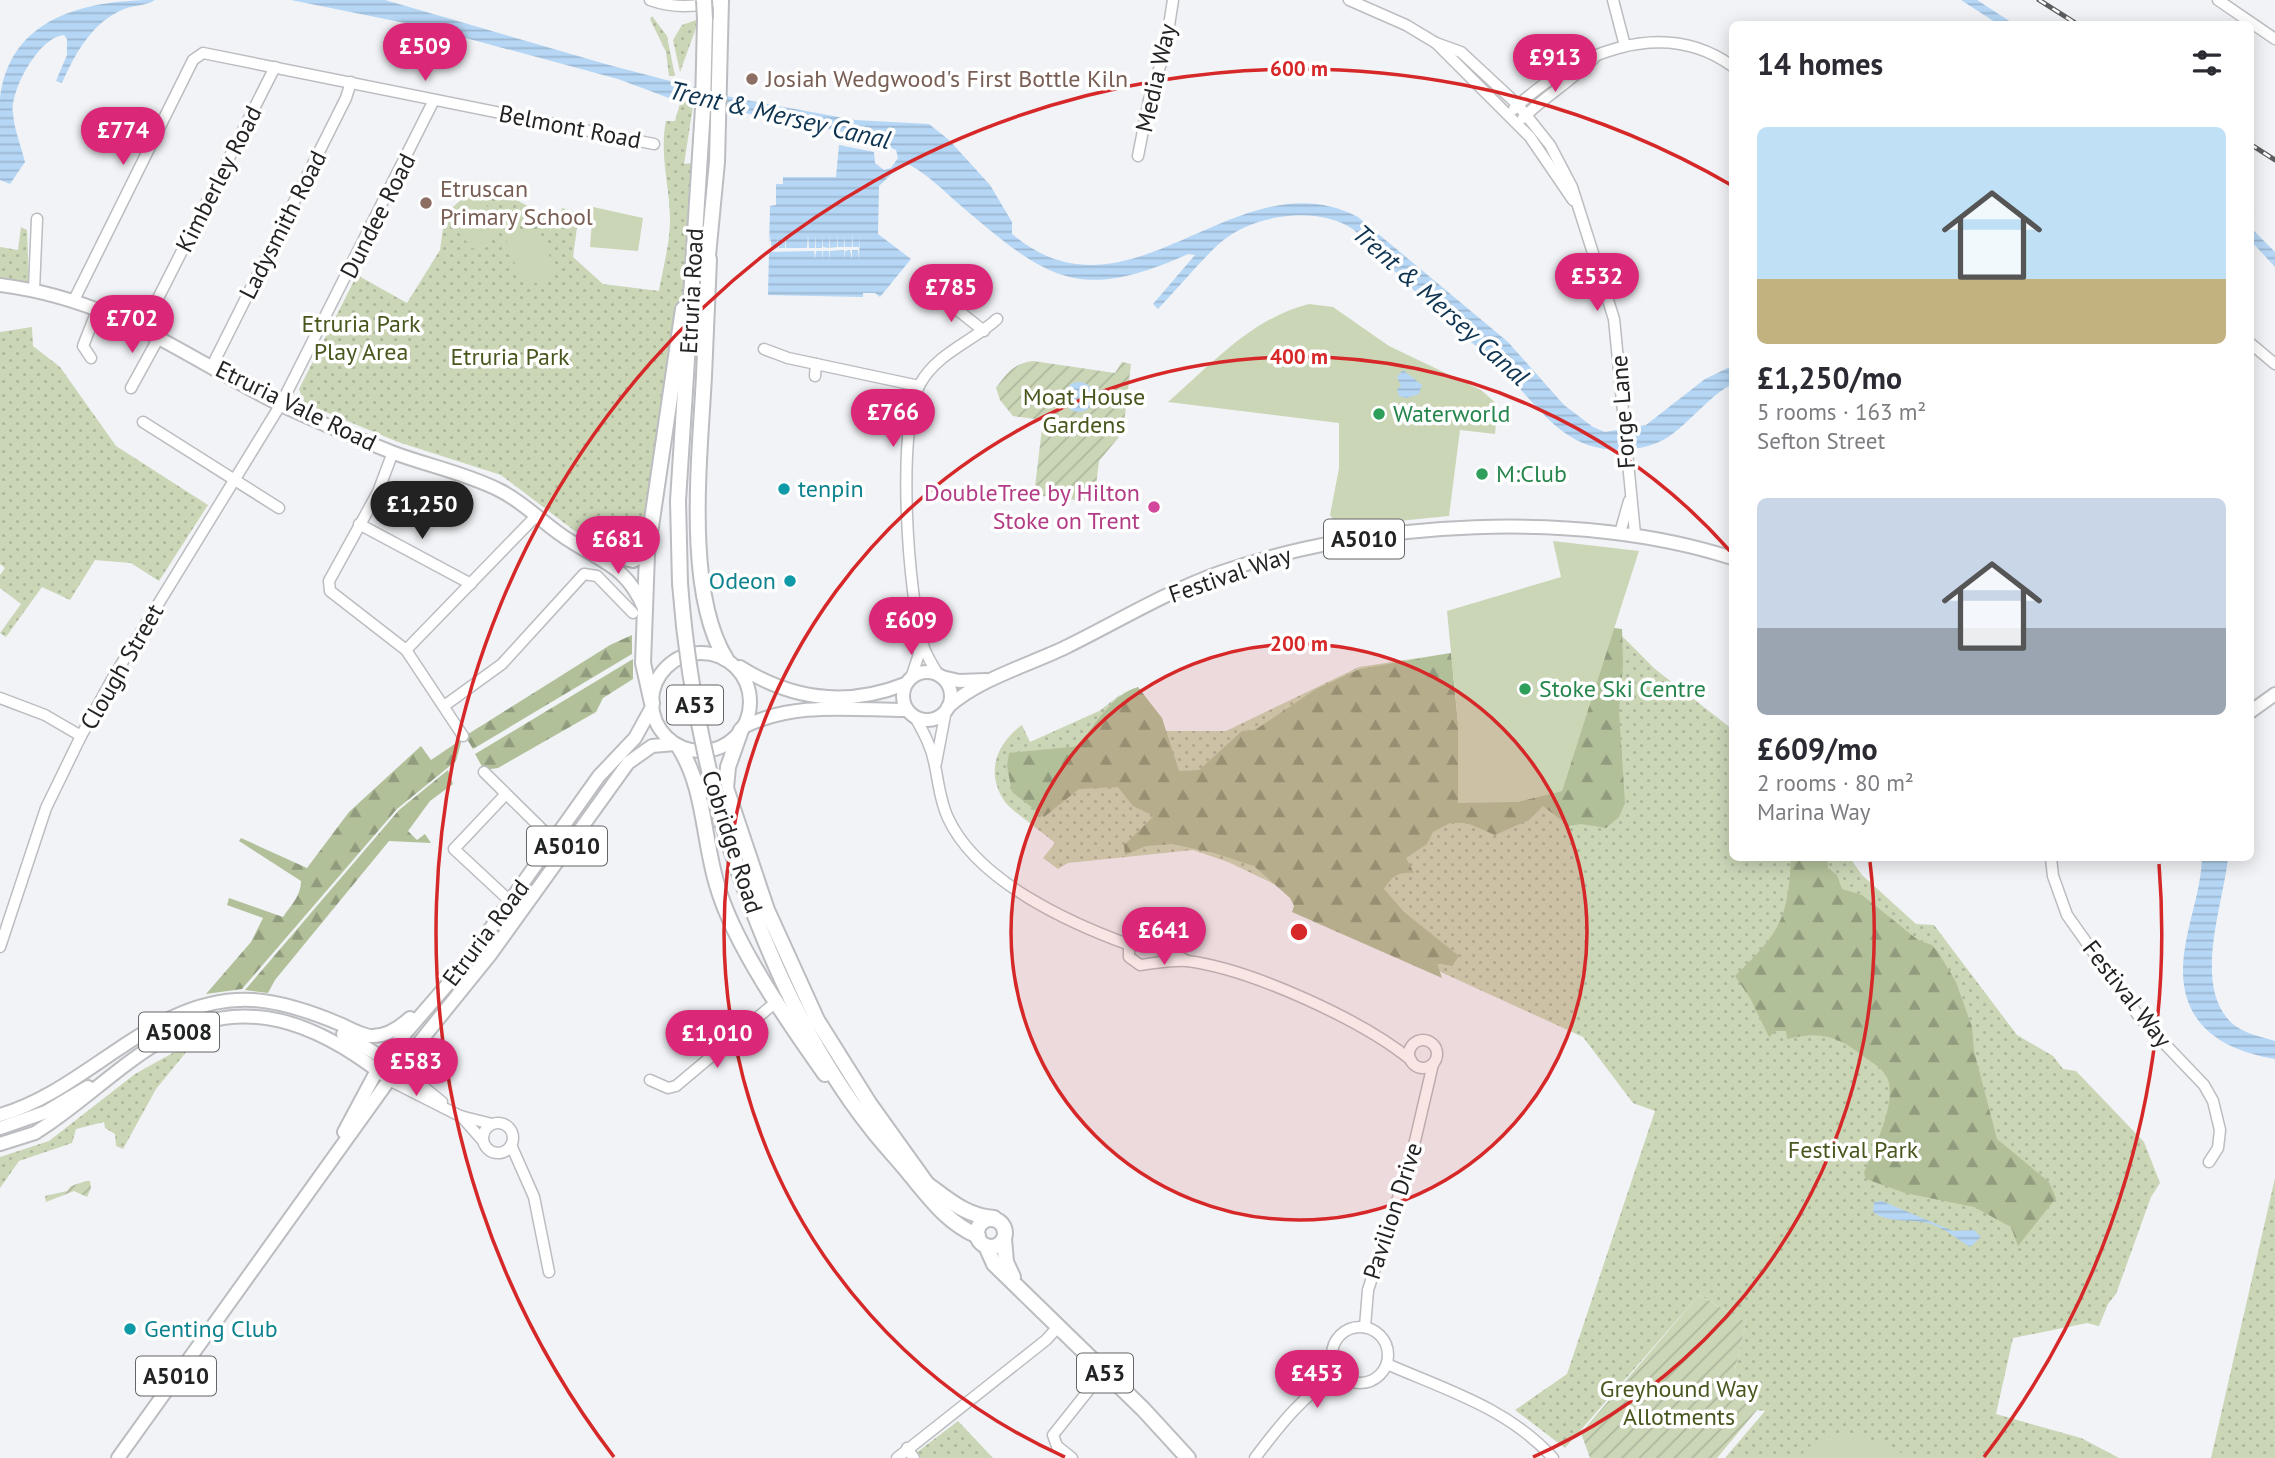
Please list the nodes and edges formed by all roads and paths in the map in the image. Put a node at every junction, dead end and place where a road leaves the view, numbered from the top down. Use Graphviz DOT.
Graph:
graph roads {
  1 [pos="650,0"];
  2 [pos="704,0"];
  3 [pos="720,0"];
  4 [pos="1173,0"];
  5 [pos="1349,0"];
  6 [pos="1613,0"];
  7 [pos="2218,0"];
  8 [pos="2249,21"];
  9 [pos="2254,25"];
  10 [pos="2275,39"];
  11 [pos="1436,43"];
  12 [pos="1625,46"];
  13 [pos="1594,57"];
  14 [pos="1729,64"];
  15 [pos="275,66"];
  16 [pos="351,82"];
  17 [pos="434,100"];
  18 [pos="1518,105"];
  19 [pos="1509,114"];
  20 [pos="1526,115"];
  21 [pos="1518,123"];
  22 [pos="654,144"];
  23 [pos="1138,156"];
  24 [pos="1576,204"];
  25 [pos="37,219"];
  26 [pos="693,254"];
  27 [pos="709,259"];
  28 [pos="0,285"];
  29 [pos="34,290"];
  30 [pos="936,293"];
  31 [pos="74,300"];
  32 [pos="98,307"];
  33 [pos="997,319"];
  34 [pos="143,328"];
  35 [pos="985,331"];
  36 [pos="159,337"];
  37 [pos="2254,346"];
  38 [pos="764,349"];
  39 [pos="91,358"];
  40 [pos="2275,363"];
  41 [pos="816,364"];
  42 [pos="212,366"];
  43 [pos="687,374"];
  44 [pos="815,376"];
  45 [pos="919,386"];
  46 [pos="131,388"];
  47 [pos="281,404"];
  48 [pos="143,422"];
  49 [pos="393,452"];
  50 [pos="236,480"];
  51 [pos="1629,501"];
  52 [pos="279,508"];
  53 [pos="536,516"];
  54 [pos="359,524"];
  55 [pos="1620,533"];
  56 [pos="1635,534"];
  57 [pos="583,548"];
  58 [pos="647,554"];
  59 [pos="1729,557"];
  60 [pos="471,584"];
  61 [pos="639,610"];
  62 [pos="919,627"];
  63 [pos="406,650"];
  64 [pos="728,660"];
  65 [pos="940,675"];
  66 [pos="994,679"];
  67 [pos="908,681"];
  68 [pos="2275,694"];
  69 [pos="0,698"];
  70 [pos="652,705"];
  71 [pos="444,706"];
  72 [pos="947,709"];
  73 [pos="2254,709"];
  74 [pos="911,713"];
  75 [pos="742,728"];
  76 [pos="81,736"];
  77 [pos="463,736"];
  78 [pos="677,745"];
  79 [pos="936,767"];
  80 [pos="484,772"];
  81 [pos="505,795"];
  82 [pos="554,841"];
  83 [pos="565,848"];
  84 [pos="2051,861"];
  85 [pos="511,902"];
  86 [pos="1130,945"];
  87 [pos="1154,945"];
  88 [pos="0,947"];
  89 [pos="1150,961"];
  90 [pos="1187,961"];
  91 [pos="442,990"];
  92 [pos="776,1002"];
  93 [pos="306,1013"];
  94 [pos="165,1038"];
  95 [pos="1387,1040"];
  96 [pos="1414,1044"];
  97 [pos="1414,1063"];
  98 [pos="379,1064"];
  99 [pos="1433,1064"];
  100 [pos="398,1067"];
  101 [pos="389,1080"];
  102 [pos="650,1080"];
  103 [pos="1424,1095"];
  104 [pos="450,1109"];
  105 [pos="0,1115"];
  106 [pos="460,1116"];
  107 [pos="492,1125"];
  108 [pos="869,1126"];
  109 [pos="0,1128"];
  110 [pos="483,1141"];
  111 [pos="0,1144"];
  112 [pos="507,1148"];
  113 [pos="2209,1161"];
  114 [pos="328,1163"];
  115 [pos="910,1174"];
  116 [pos="927,1184"];
  117 [pos="994,1218"];
  118 [pos="1004,1238"];
  119 [pos="982,1241"];
  120 [pos="548,1272"];
  121 [pos="1020,1290"];
  122 [pos="1364,1327"];
  123 [pos="1057,1328"];
  124 [pos="1387,1364"];
  125 [pos="1104,1371"];
  126 [pos="1339,1373"];
  127 [pos="1278,1427"];
  128 [pos="908,1447"];
  129 [pos="118,1458"];
  130 [pos="897,1458"];
  131 [pos="914,1458"];
  132 [pos="1072,1458"];
  133 [pos="1188,1458"];
  134 [pos="1255,1458"];
  135 [pos="1263,1458"];
  136 [pos="1553,1458"];
  1 -- 3 [label="street"];
  2 -- 26 [label="highway, Etruria Road / A53, bridge"];
  3 -- 27 [label="highway, Etruria Road / A53"];
  4 -- 23 [label="street, Media Way"];
  5 -- 11 [label="street, Forge Lane"];
  6 -- 12 [label="street"];
  7 -- 8 [label="street"];
  9 -- 10 [label="street"];
  11 -- 18 [label="street, Forge Lane"];
  11 -- 19 [label="street, Forge Lane"];
  12 -- 13 [label="street"];
  12 -- 14 [label="street"];
  13 -- 18 [label="street"];
  13 -- 20 [label="street"];
  15 -- 16 [label="street, Belmont Road"];
  15 -- 31 [label="street, Belmont Road"];
  15 -- 34 [label="street, Kimberley Road"];
  16 -- 17 [label="street, Belmont Road"];
  16 -- 42 [label="street, Ladysmith Road"];
  17 -- 22 [label="street, Belmont Road"];
  17 -- 47 [label="street, Dundee Road"];
  18 -- 19 [label="street"];
  18 -- 20 [label="street, Forge Lane"];
  19 -- 21 [label="street, Forge Lane"];
  20 -- 21 [label="street"];
  20 -- 24 [label="street, Forge Lane"];
  21 -- 24 [label="street, Forge Lane"];
  24 -- 51 [label="street, Forge Lane"];
  25 -- 29 [label="street"];
  26 -- 43 [label="highway, Etruria Road / A53"];
  26 -- 58 [label="highway"];
  27 -- 43 [label="highway, Etruria Road / A53"];
  27 -- 64 [label="highway"];
  28 -- 29 [label="main road, Etruria Vale Road"];
  29 -- 31 [label="main road, Etruria Vale Road"];
  30 -- 35 [label="street"];
  31 -- 32 [label="main road, Etruria Vale Road"];
  32 -- 34 [label="main road, Etruria Vale Road"];
  32 -- 39 [label="street"];
  33 -- 35 [label="street"];
  34 -- 36 [label="main road, Etruria Vale Road"];
  35 -- 45 [label="street"];
  36 -- 42 [label="main road, Etruria Vale Road"];
  36 -- 46 [label="street"];
  37 -- 40 [label="street"];
  38 -- 41 [label="street"];
  41 -- 44 [label="street"];
  41 -- 45 [label="street"];
  42 -- 47 [label="main road, Etruria Vale Road"];
  43 -- 108 [label="highway, Cobridge Road / A53, bridge"];
  45 -- 62 [label="street"];
  47 -- 49 [label="main road, Etruria Vale Road"];
  47 -- 50 [label="street, Clough Street"];
  48 -- 50 [label="street"];
  49 -- 53 [label="main road, Etruria Vale Road"];
  49 -- 54 [label="street"];
  50 -- 52 [label="street"];
  50 -- 76 [label="street, Clough Street"];
  51 -- 55 [label="street, Forge Lane"];
  51 -- 56 [label="street, Forge Lane"];
  53 -- 57 [label="main road, Etruria Vale Road"];
  53 -- 60 [label="street"];
  54 -- 60 [label="street"];
  54 -- 63 [label="street"];
  55 -- 56 [label="main road, Festival Way / A5010"];
  55 -- 66 [label="main road, Festival Way / A5010"];
  56 -- 59 [label="main road, Festival Way / A5010"];
  57 -- 58 [label="main road"];
  57 -- 61 [label="main road"];
  58 -- 61 [label="highway"];
  60 -- 63 [label="street"];
  61 -- 70 [label="highway"];
  61 -- 71 [label="street"];
  62 -- 65 [label="street"];
  62 -- 67 [label="street"];
  63 -- 71 [label="street"];
  64 -- 67 [label="main road, A5010"];
  64 -- 70 [label="main road"];
  64 -- 75 [label="main road"];
  65 -- 66 [label="main road, Festival Way / A5010"];
  65 -- 67 [label="main road, A5010"];
  65 -- 72 [label="main road"];
  66 -- 72 [label="main road, Festival Way / A5010"];
  67 -- 74 [label="main road"];
  68 -- 73 [label="main road"];
  69 -- 76 [label="street"];
  70 -- 78 [label="main road"];
  70 -- 82 [label="main road, Etruria Road / A5010"];
  71 -- 77 [label="street"];
  72 -- 74 [label="main road, A5010"];
  72 -- 79 [label="street"];
  74 -- 75 [label="main road, A5010"];
  74 -- 79 [label="street"];
  75 -- 78 [label="main road"];
  75 -- 116 [label="highway"];
  76 -- 88 [label="street, Clough Street"];
  78 -- 83 [label="main road, Etruria Road / A5010"];
  78 -- 92 [label="highway"];
  79 -- 86 [label="street"];
  80 -- 81 [label="street"];
  81 -- 82 [label="street"];
  81 -- 85 [label="street"];
  82 -- 83 [label="street"];
  82 -- 85 [label="main road, Etruria Road / A5010"];
  83 -- 100 [label="main road, Etruria Road / A5010"];
  84 -- 113 [label="street, Festival Way"];
  85 -- 91 [label="main road, Etruria Road / A5010"];
  86 -- 87 [label="street"];
  86 -- 89 [label="street"];
  87 -- 89 [label="street"];
  87 -- 90 [label="street"];
  89 -- 90 [label="street"];
  90 -- 95 [label="street"];
  91 -- 93 [label="main road, A5008"];
  91 -- 98 [label="main road, Etruria Road / A5010"];
  92 -- 102 [label="street"];
  92 -- 108 [label="highway"];
  93 -- 98 [label="main road"];
  93 -- 105 [label="main road, A5008"];
  94 -- 98 [label="main road, A5008"];
  94 -- 109 [label="main road, A5008"];
  94 -- 111 [label="main road, A5008"];
  95 -- 96 [label="street"];
  95 -- 97 [label="street"];
  96 -- 97 [label="street"];
  96 -- 99 [label="street"];
  97 -- 99 [label="street"];
  97 -- 103 [label="street, Pavilion Drive"];
  98 -- 100 [label="main road"];
  98 -- 101 [label="main road"];
  98 -- 114 [label="main road, Etruria Road / A5010"];
  99 -- 103 [label="street, Pavilion Drive"];
  100 -- 101 [label="main road, Etruria Road / A5010"];
  100 -- 104 [label="street"];
  101 -- 104 [label="street"];
  101 -- 114 [label="main road, Etruria Road / A5010"];
  103 -- 122 [label="street, Pavilion Drive"];
  104 -- 106 [label="street"];
  106 -- 107 [label="street"];
  106 -- 110 [label="street"];
  107 -- 110 [label="street"];
  107 -- 112 [label="street"];
  108 -- 115 [label="highway, Cobridge Road / A53"];
  110 -- 112 [label="street"];
  112 -- 120 [label="street"];
  114 -- 129 [label="main road, Etruria Road / A5010"];
  115 -- 116 [label="highway"];
  115 -- 119 [label="highway, Cobridge Road / A53"];
  116 -- 117 [label="highway"];
  117 -- 118 [label="highway"];
  117 -- 119 [label="highway"];
  118 -- 119 [label="highway"];
  118 -- 121 [label="highway, Cobridge Road / A53"];
  119 -- 121 [label="highway, Cobridge Road / A53"];
  121 -- 123 [label="highway, Cobridge Road / A53"];
  122 -- 124 [label="street"];
  122 -- 126 [label="street"];
  123 -- 125 [label="highway, Cobridge Road / A53"];
  123 -- 128 [label="street"];
  124 -- 126 [label="street"];
  124 -- 136 [label="street"];
  125 -- 132 [label="street"];
  125 -- 133 [label="highway, Cobridge Road / A53"];
  126 -- 127 [label="street"];
  127 -- 134 [label="street"];
  127 -- 135 [label="street"];
  128 -- 130 [label="street"];
  128 -- 131 [label="street"];
}
